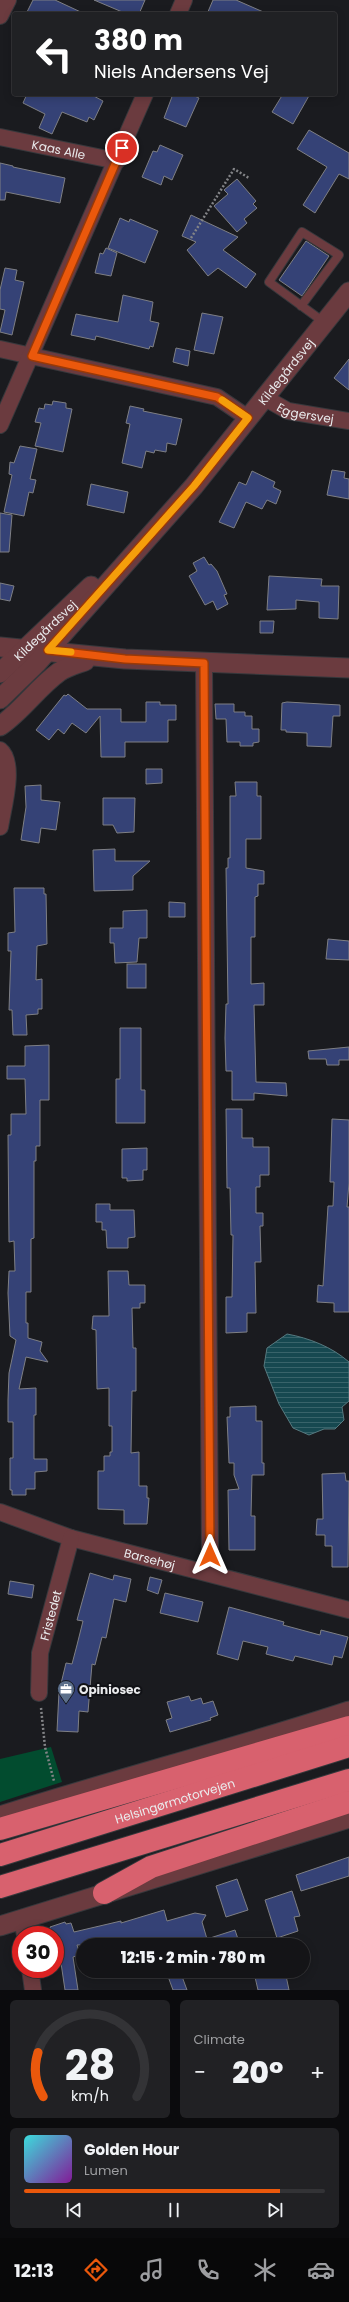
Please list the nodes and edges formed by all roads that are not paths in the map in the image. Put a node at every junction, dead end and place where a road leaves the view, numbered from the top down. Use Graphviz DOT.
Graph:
graph roads {
  1 [pos="8,0"];
  2 [pos="184,0"];
  3 [pos="179,12"];
  4 [pos="0,16"];
  5 [pos="144,96"];
  6 [pos="0,137"];
  7 [pos="117,161"];
  8 [pos="349,292"];
  9 [pos="301,306"];
  10 [pos="325,324"];
  11 [pos="0,349"];
  12 [pos="32,356"];
  13 [pos="265,398"];
  14 [pos="248,418"];
  15 [pos="349,422"];
  16 [pos="0,425"];
  17 [pos="160,523"];
  18 [pos="0,647"];
  19 [pos="25,648"];
  20 [pos="42,657"];
  21 [pos="125,659"];
  22 [pos="85,661"];
  23 [pos="204,663"];
  24 [pos="4,666"];
  25 [pos="349,668"];
  26 [pos="0,700"];
  27 [pos="0,726"];
  28 [pos="0,750"];
  29 [pos="0,827"];
  30 [pos="0,1512"];
  31 [pos="71,1538"];
  32 [pos="207,1572"];
  33 [pos="349,1610"];
  34 [pos="39,1693"];
  35 [pos="349,1711"];
  36 [pos="349,1727"];
  37 [pos="349,1746"];
  38 [pos="349,1780"];
  39 [pos="349,1802"];
  40 [pos="0,1816"];
  41 [pos="349,1818"];
  42 [pos="0,1829"];
  43 [pos="0,1855"];
  44 [pos="0,1887"];
  45 [pos="104,1893"];
  46 [pos="0,1926"];
  47 [pos="12,1926"];
  48 [pos="26,1926"];
  49 [pos="31,1978"];
  50 [pos="33,1990"];
  1 -- 4 [label="street"];
  2 -- 3 [label="street"];
  5 -- 7 [label="street"];
  6 -- 7 [label="street, Kaas Alle"];
  7 -- 12 [label="street"];
  8 -- 10 [label="street, Kildegårdsvej"];
  9 -- 9 [label="lane"];
  9 -- 10 [label="lane"];
  10 -- 13 [label="street, Kildegårdsvej"];
  11 -- 12 [label="street"];
  12 -- 14 [label="street"];
  12 -- 16 [label="street"];
  13 -- 14 [label="street, Kildegårdsvej"];
  13 -- 15 [label="street, Eggersvej"];
  14 -- 17 [label="street, Kildegårdsvej"];
  17 -- 19 [label="street, Kildegårdsvej"];
  17 -- 20 [label="street, Kildegårdsvej"];
  18 -- 19 [label="street"];
  19 -- 20 [label="street"];
  19 -- 24 [label="street, Kildegårdsvej"];
  20 -- 21 [label="street"];
  20 -- 22 [label="street"];
  20 -- 24 [label="street"];
  20 -- 26 [label="street, Kildegårdsvej"];
  21 -- 22 [label="street"];
  21 -- 23 [label="street"];
  22 -- 27 [label="street"];
  23 -- 25 [label="street"];
  23 -- 32 [label="street"];
  28 -- 29 [label="street"];
  30 -- 31 [label="street, Barsehøj"];
  31 -- 32 [label="street, Barsehøj"];
  31 -- 34 [label="street, Fristedet"];
  32 -- 33 [label="street, Barsehøj"];
  35 -- 40 [label="street"];
  36 -- 42 [label="highway"];
  37 -- 43 [label="highway, Helsingørmotorvejen"];
  38 -- 44 [label="highway"];
  39 -- 45 [label="highway"];
  41 -- 45 [label="street"];
  45 -- 48 [label="street"];
  46 -- 47 [label="street"];
  49 -- 50 [label="street"];
}
